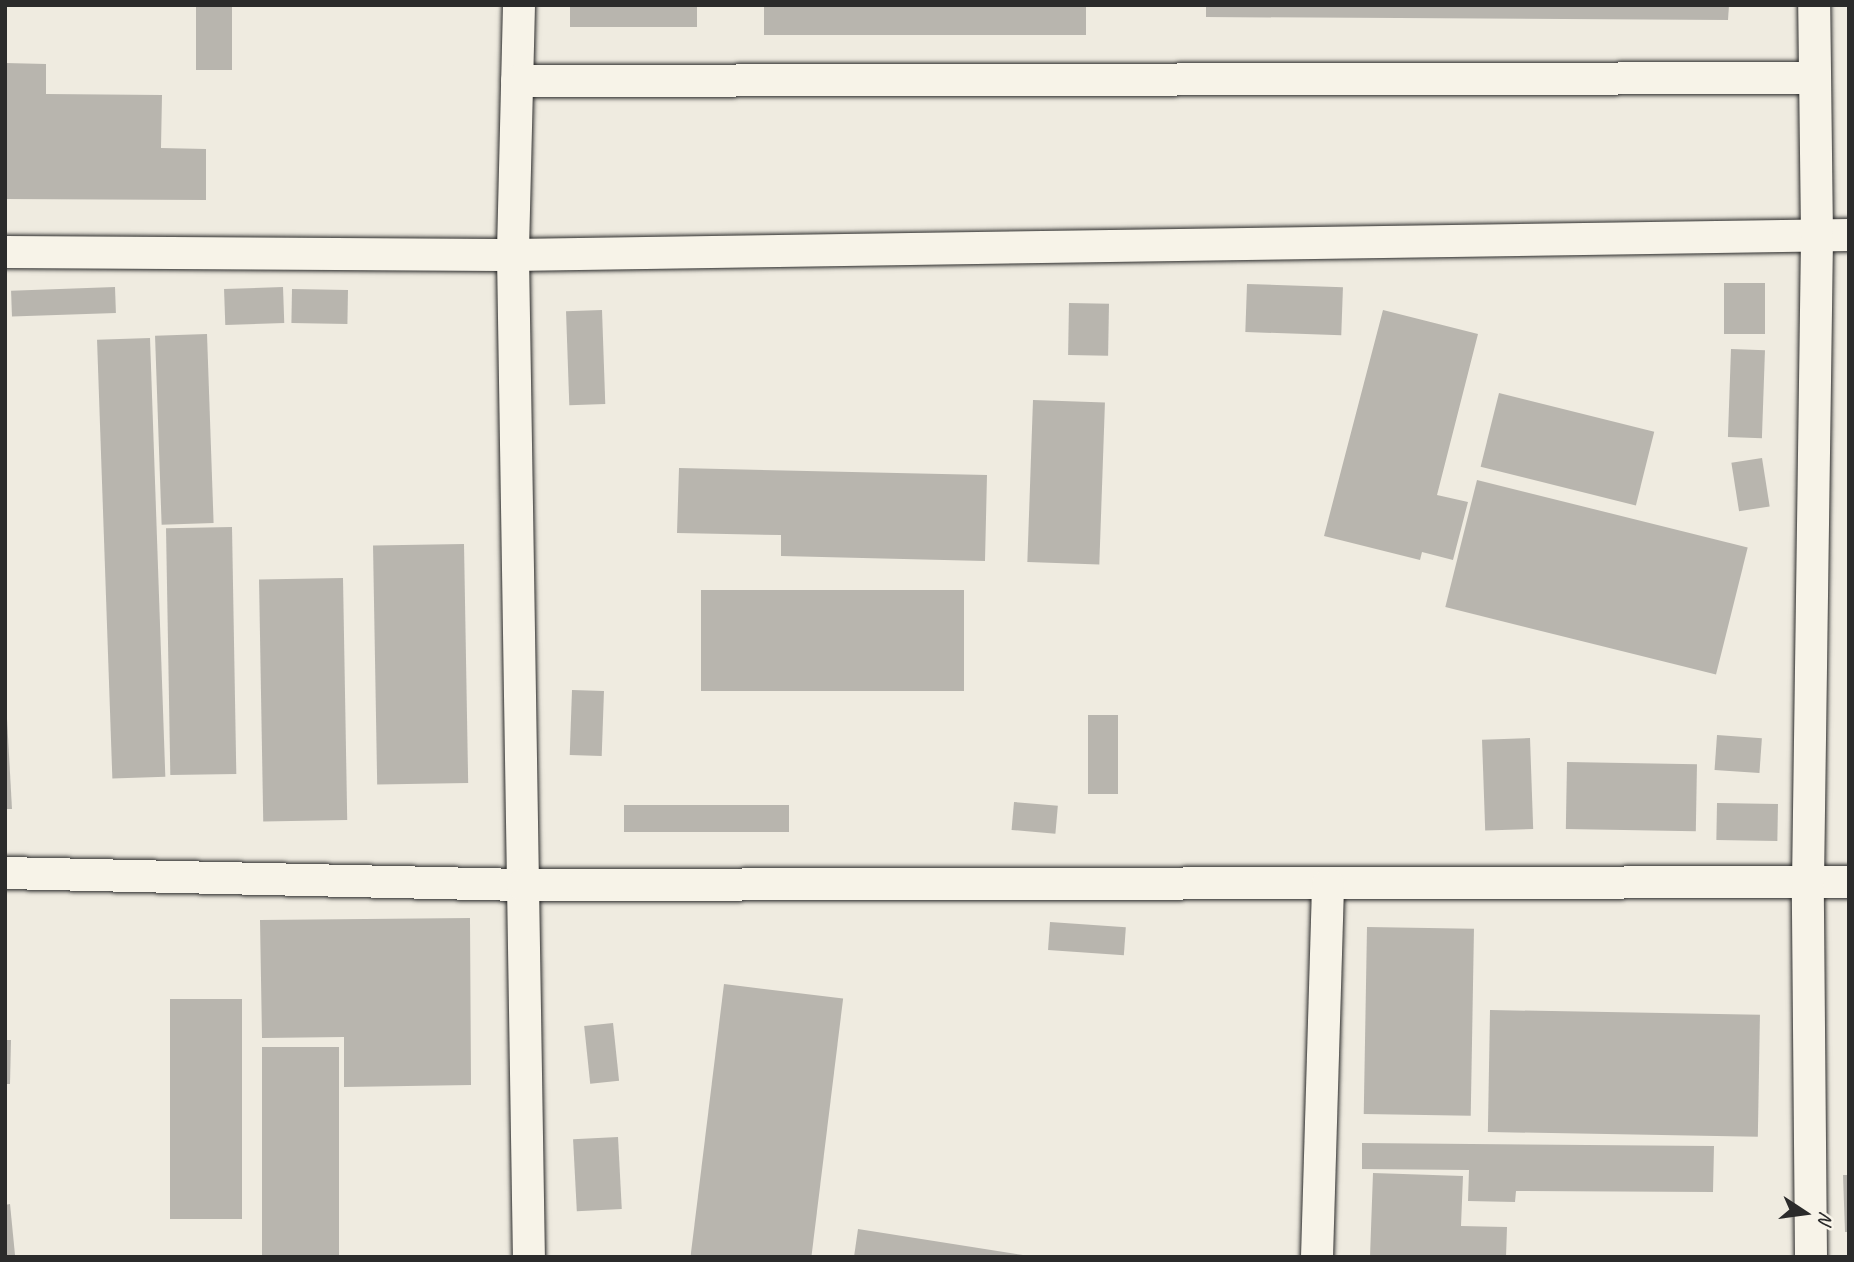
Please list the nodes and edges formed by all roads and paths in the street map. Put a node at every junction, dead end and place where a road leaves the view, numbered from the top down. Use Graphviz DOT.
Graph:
graph roads {
  1 [pos="519,5"];
  2 [pos="1814,5"];
  3 [pos="1815,78"];
  4 [pos="517,81"];
  5 [pos="1817,235"];
  6 [pos="1849,235"];
  7 [pos="5,252"];
  8 [pos="513,255"];
  9 [pos="5,873"];
  10 [pos="1849,882"];
  11 [pos="1808,883"];
  12 [pos="1328,884"];
  13 [pos="523,885"];
  14 [pos="529,1257"];
  15 [pos="1317,1257"];
  16 [pos="1811,1257"];
  1 -- 4 [label="street"];
  2 -- 3 [label="street"];
  3 -- 4 [label="street"];
  3 -- 5 [label="street"];
  4 -- 8 [label="street"];
  5 -- 6 [label="street"];
  5 -- 8 [label="street"];
  5 -- 11 [label="street"];
  7 -- 8 [label="street"];
  8 -- 13 [label="street"];
  9 -- 13 [label="street"];
  10 -- 11 [label="street"];
  11 -- 12 [label="street"];
  11 -- 16 [label="street"];
  12 -- 13 [label="street"];
  12 -- 15 [label="street"];
  13 -- 14 [label="street"];
}
